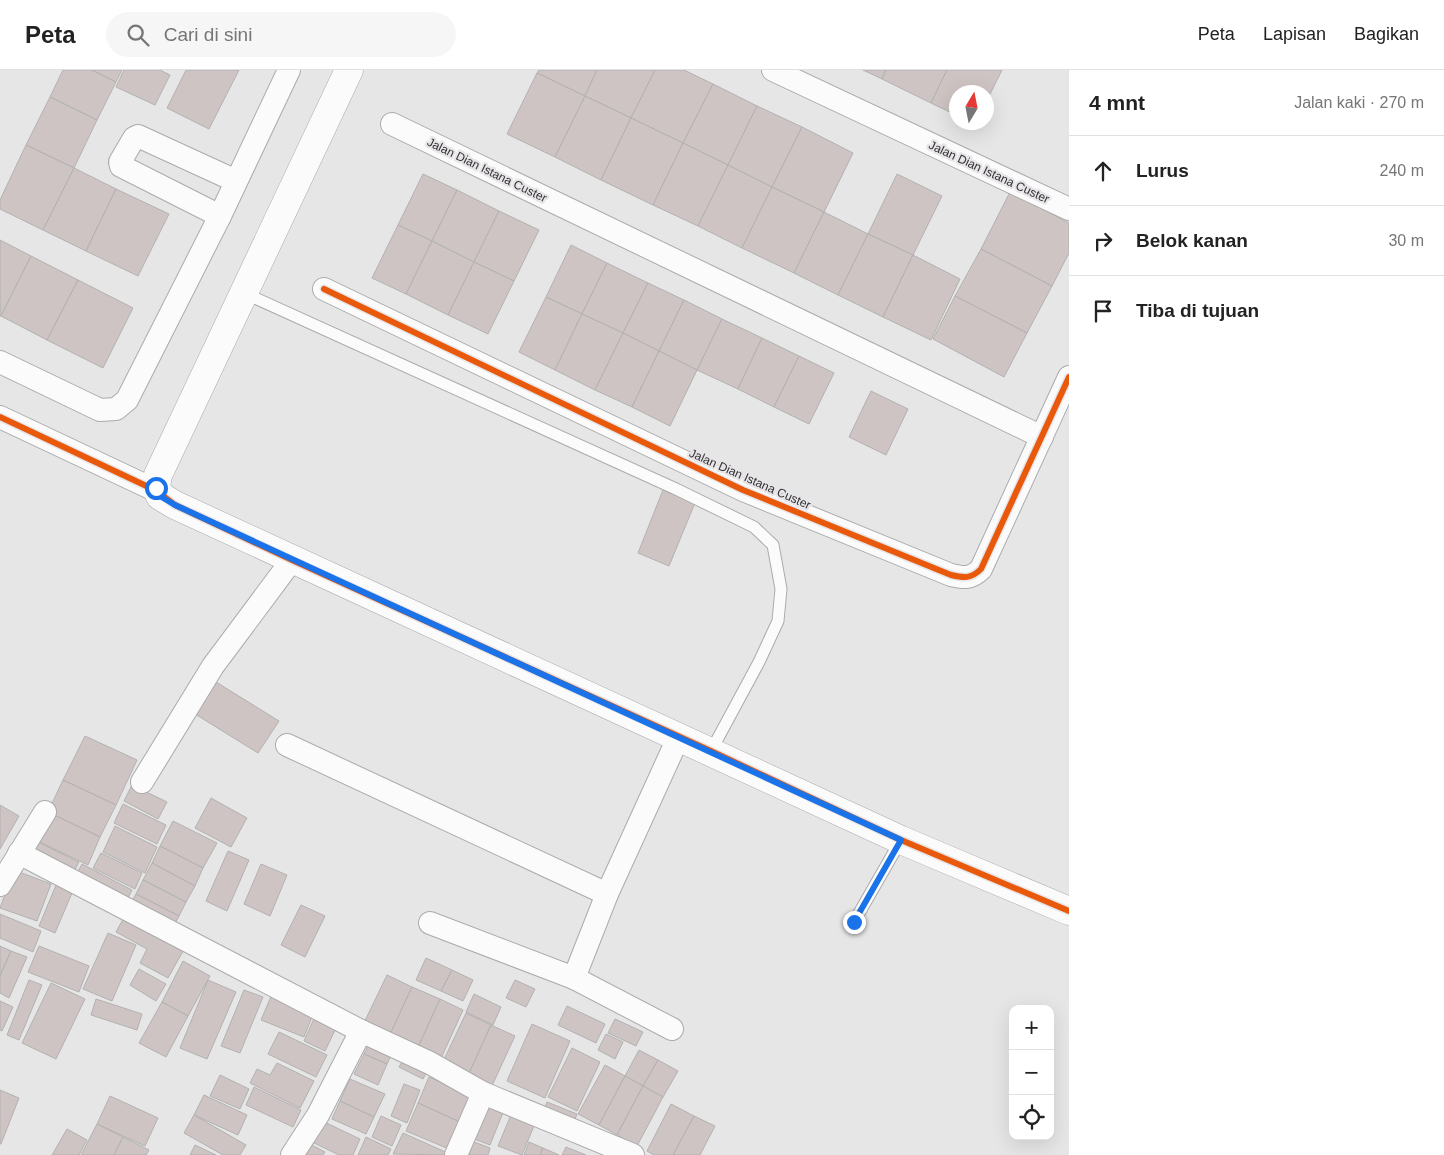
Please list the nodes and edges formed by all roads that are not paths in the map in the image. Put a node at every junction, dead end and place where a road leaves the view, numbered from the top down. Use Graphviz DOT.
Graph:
graph roads {
  1 [pos="289,70"];
  2 [pos="349,70"];
  3 [pos="773,70"];
  4 [pos="392,124"];
  5 [pos="168,150"];
  6 [pos="236,181"];
  7 [pos="153,182"];
  8 [pos="1069,209"];
  9 [pos="220,216"];
  10 [pos="324,289"];
  11 [pos="244,293"];
  12 [pos="0,362"];
  13 [pos="1069,377"];
  14 [pos="0,417"];
  15 [pos="1042,437"];
  16 [pos="157,491"];
  17 [pos="292,560"];
  18 [pos="679,736"];
  19 [pos="287,745"];
  20 [pos="711,751"];
  21 [pos="142,782"];
  22 [pos="45,812"];
  23 [pos="901,840"];
  24 [pos="19,853"];
  25 [pos="0,886"];
  26 [pos="607,894"];
  27 [pos="1069,911"];
  28 [pos="854,922"];
  29 [pos="430,923"];
  30 [pos="574,978"];
  31 [pos="672,1029"];
  32 [pos="361,1031"];
  33 [pos="483,1093"];
  34 [pos="292,1155"];
  35 [pos="456,1155"];
  36 [pos="633,1155"];
  1 -- 6 [label="street"];
  2 -- 11 [label="street"];
  3 -- 8 [label="street, Jalan Dian Istana Custer"];
  4 -- 15 [label="street, Jalan Dian Istana Custer"];
  5 -- 6 [label="street"];
  5 -- 7 [label="street"];
  5 -- 7 [label="street"];
  6 -- 9 [label="street"];
  7 -- 9 [label="street"];
  9 -- 12 [label="street"];
  10 -- 15 [label="street, Jalan Dian Istana Custer"];
  11 -- 16 [label="street"];
  11 -- 20 [label="lane"];
  13 -- 15 [label="street, Jalan Dian Istana Custer"];
  14 -- 16 [label="street"];
  16 -- 17 [label="street"];
  17 -- 18 [label="street"];
  17 -- 21 [label="street"];
  18 -- 20 [label="street"];
  18 -- 26 [label="street"];
  19 -- 26 [label="street"];
  20 -- 23 [label="street"];
  22 -- 24 [label="street"];
  23 -- 27 [label="street"];
  23 -- 28 [label="lane"];
  24 -- 25 [label="street"];
  24 -- 32 [label="street"];
  26 -- 30 [label="street"];
  29 -- 30 [label="street"];
  30 -- 31 [label="street"];
  32 -- 33 [label="street"];
  32 -- 34 [label="street"];
  33 -- 35 [label="street"];
  33 -- 36 [label="street"];
}
